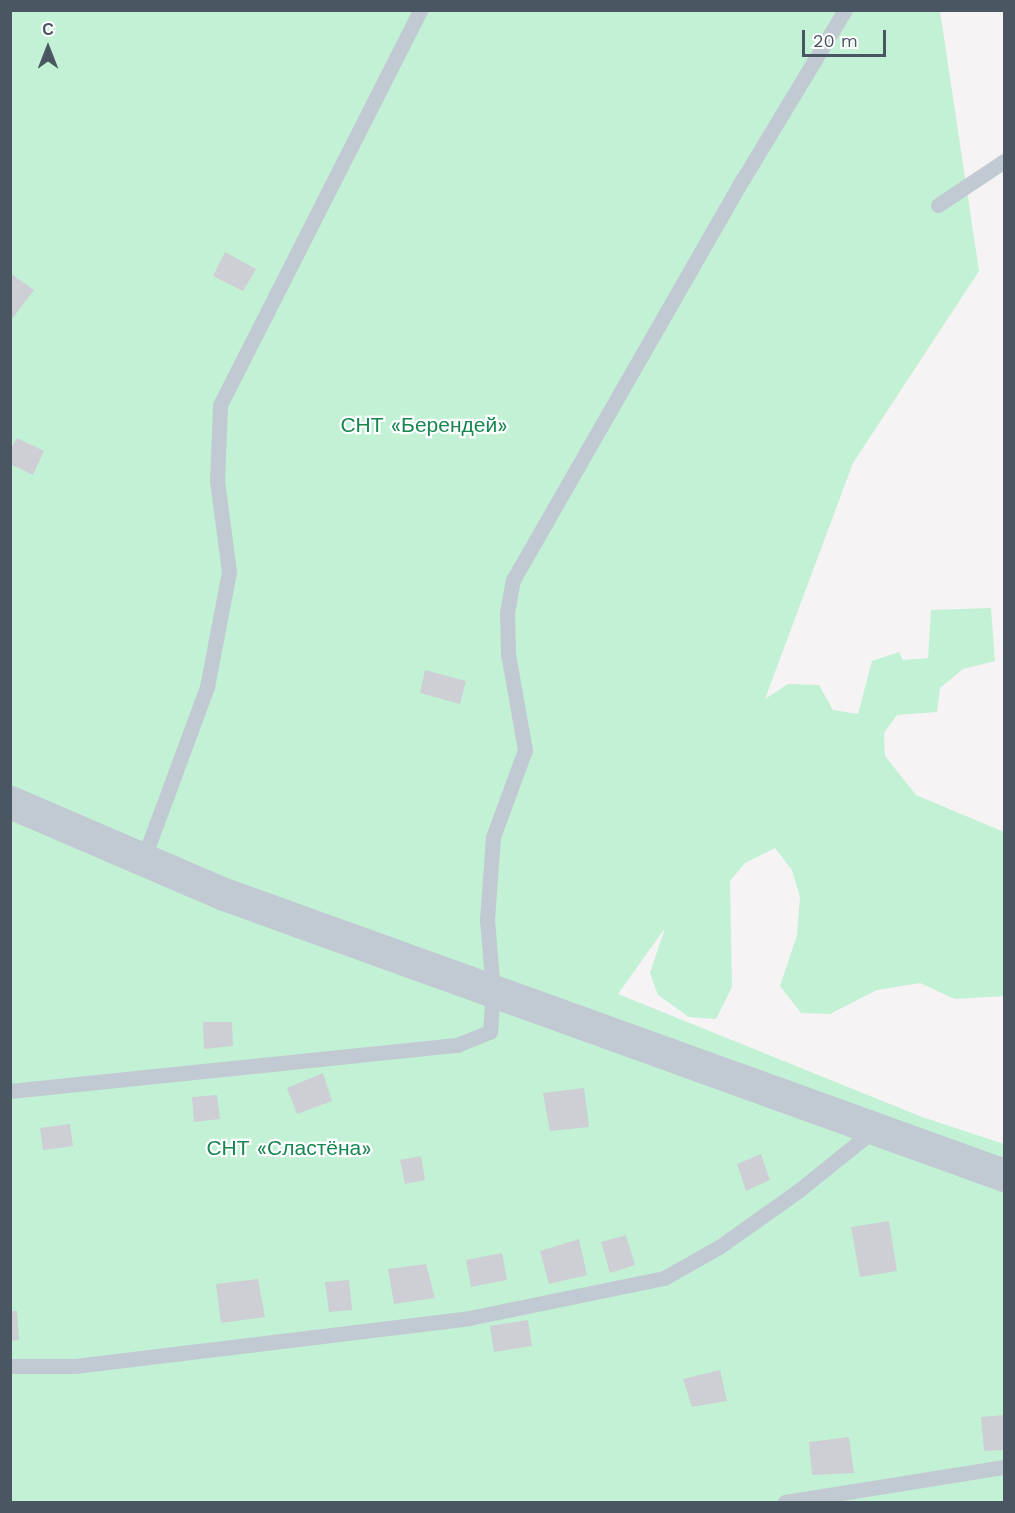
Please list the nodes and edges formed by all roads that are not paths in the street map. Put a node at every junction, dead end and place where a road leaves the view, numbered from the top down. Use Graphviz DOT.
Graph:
graph roads {
  1 [pos="420,10"];
  2 [pos="845,10"];
  3 [pos="1005,161"];
  4 [pos="938,205"];
  5 [pos="10,802"];
  6 [pos="143,860"];
  7 [pos="493,991"];
  8 [pos="10,1091"];
  9 [pos="874,1129"];
  10 [pos="1005,1176"];
  11 [pos="10,1365"];
  12 [pos="1005,1467"];
  13 [pos="785,1503"];
  1 -- 6 [label="lane"];
  2 -- 7 [label="lane"];
  3 -- 4 [label="lane"];
  5 -- 6 [label="street"];
  6 -- 7 [label="street"];
  7 -- 8 [label="lane"];
  7 -- 9 [label="street"];
  9 -- 10 [label="street"];
  9 -- 11 [label="lane"];
  12 -- 13 [label="lane"];
}
